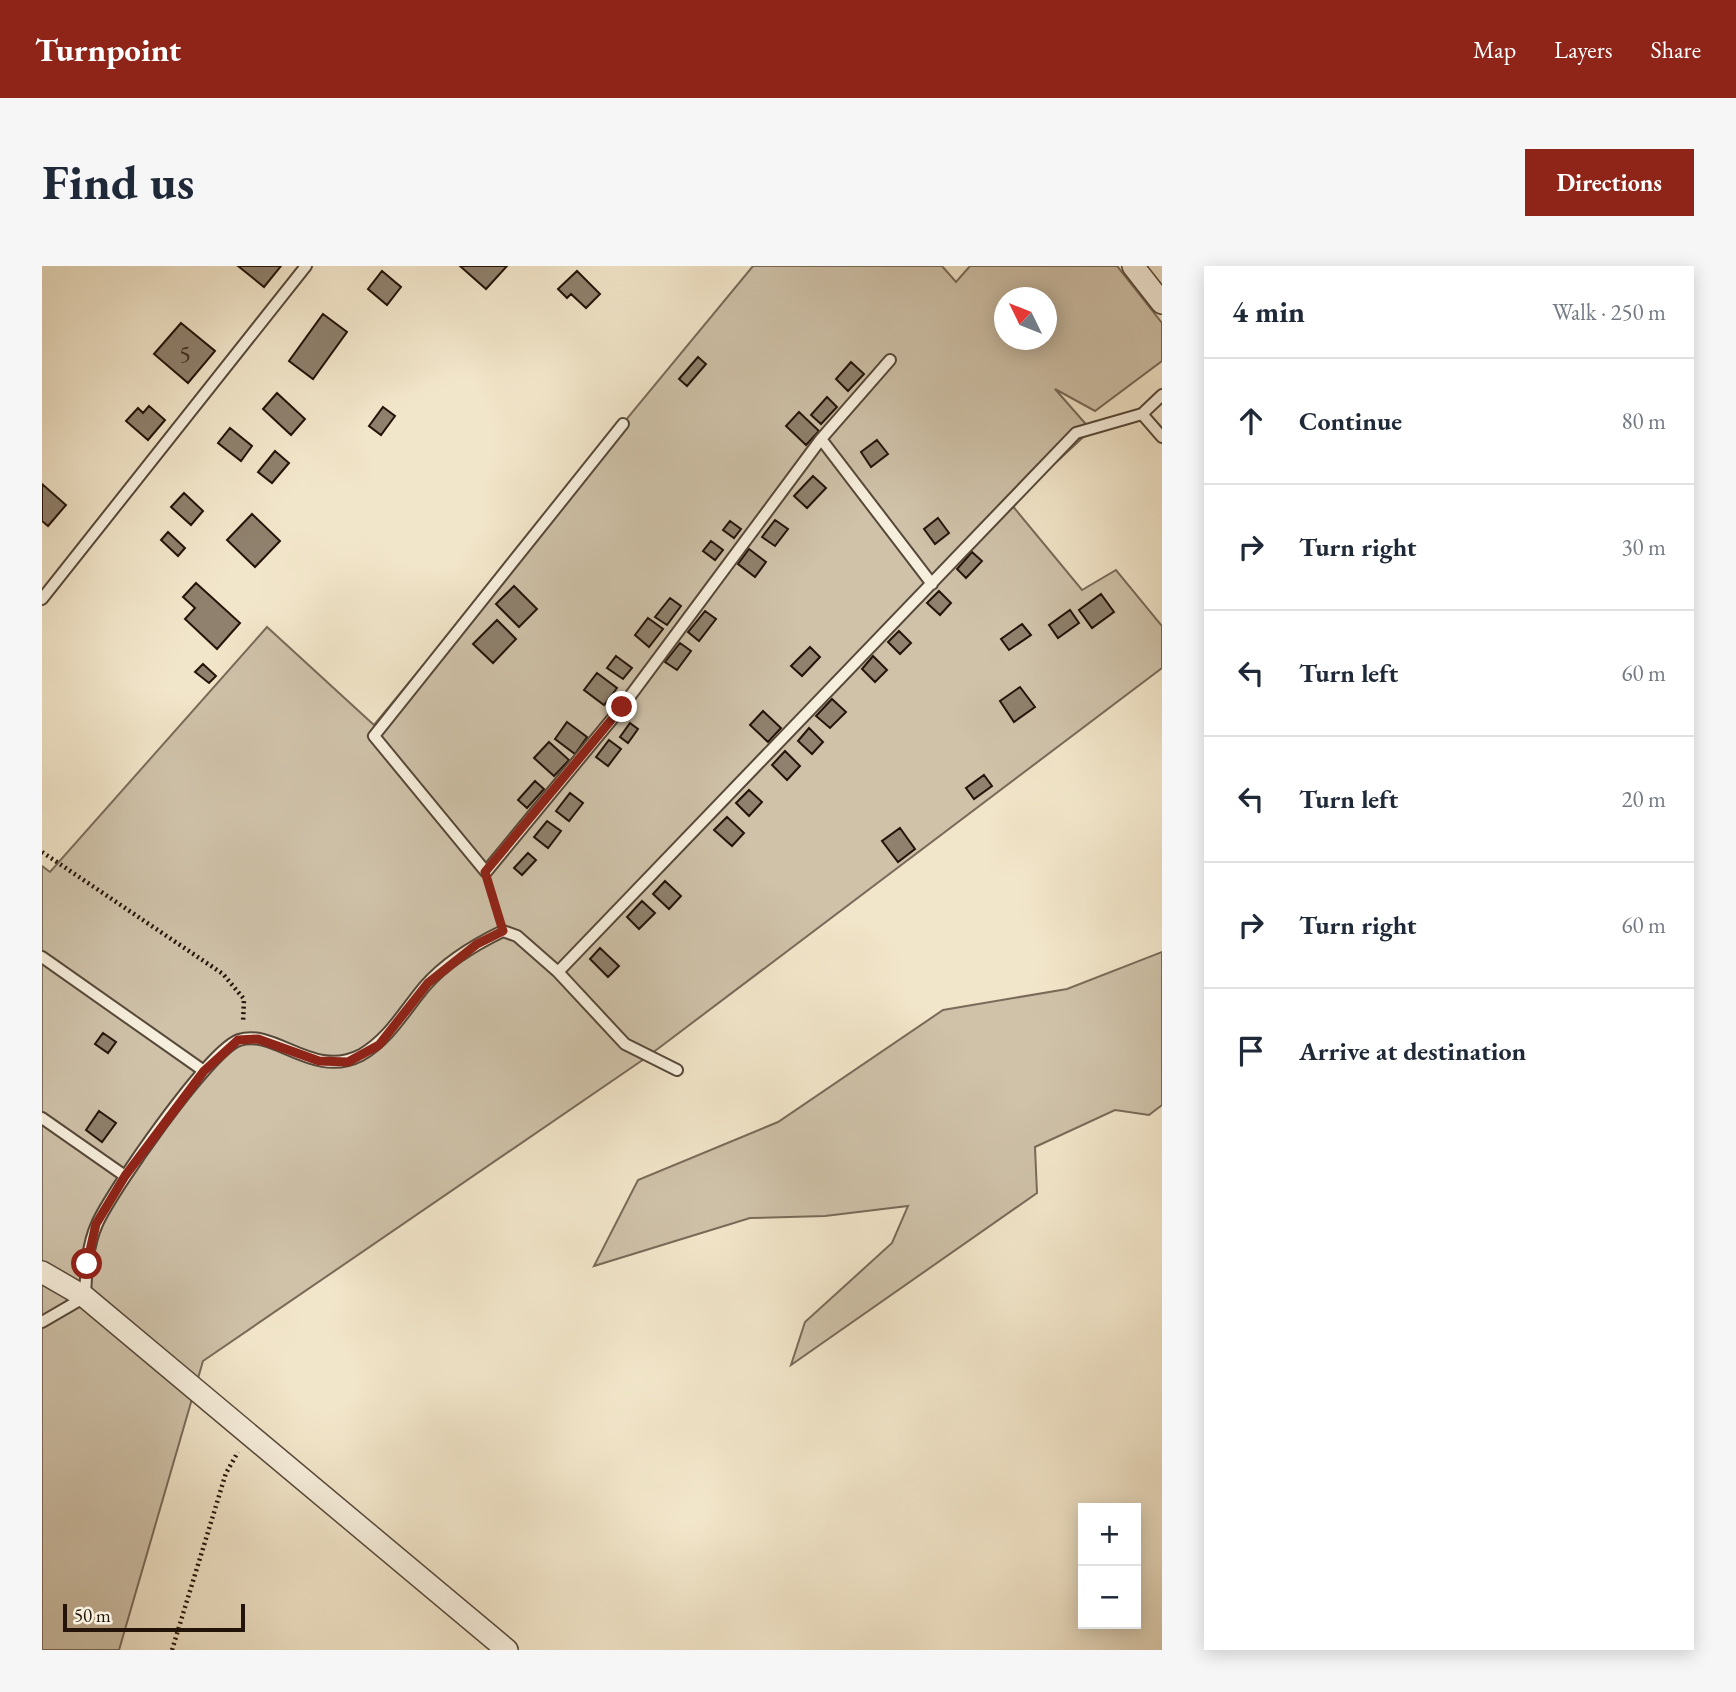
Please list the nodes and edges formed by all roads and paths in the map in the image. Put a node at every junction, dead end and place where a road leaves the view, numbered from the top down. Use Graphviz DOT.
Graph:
graph roads {
  1 [pos="306,266"];
  2 [pos="1133,266"];
  3 [pos="1162,303"];
  4 [pos="890,360"];
  5 [pos="1162,395"];
  6 [pos="1142,414"];
  7 [pos="623,424"];
  8 [pos="1162,437"];
  9 [pos="821,439"];
  10 [pos="932,584"];
  11 [pos="42,599"];
  12 [pos="42,852"];
  13 [pos="485,872"];
  14 [pos="503,931"];
  15 [pos="42,957"];
  16 [pos="558,972"];
  17 [pos="238,1040"];
  18 [pos="677,1070"];
  19 [pos="204,1071"];
  20 [pos="42,1118"];
  21 [pos="125,1176"];
  22 [pos="42,1272"];
  23 [pos="85,1297"];
  24 [pos="42,1322"];
  25 [pos="248,1433"];
  26 [pos="172,1650"];
  27 [pos="507,1650"];
  1 -- 11 [label="lane"];
  2 -- 3 [label="street"];
  4 -- 9 [label="lane"];
  5 -- 6 [label="lane"];
  6 -- 8 [label="lane"];
  6 -- 10 [label="lane"];
  7 -- 13 [label="lane"];
  9 -- 10 [label="lane"];
  9 -- 13 [label="lane"];
  10 -- 16 [label="lane"];
  12 -- 17 [label="path"];
  13 -- 14 [label="path"];
  14 -- 16 [label="lane"];
  14 -- 17 [label="lane"];
  15 -- 19 [label="lane"];
  16 -- 18 [label="lane"];
  17 -- 19 [label="lane"];
  19 -- 21 [label="lane"];
  20 -- 21 [label="lane"];
  21 -- 23 [label="lane"];
  22 -- 23 [label="street"];
  23 -- 24 [label="lane"];
  23 -- 25 [label="street"];
  25 -- 26 [label="path"];
  25 -- 27 [label="street"];
}
